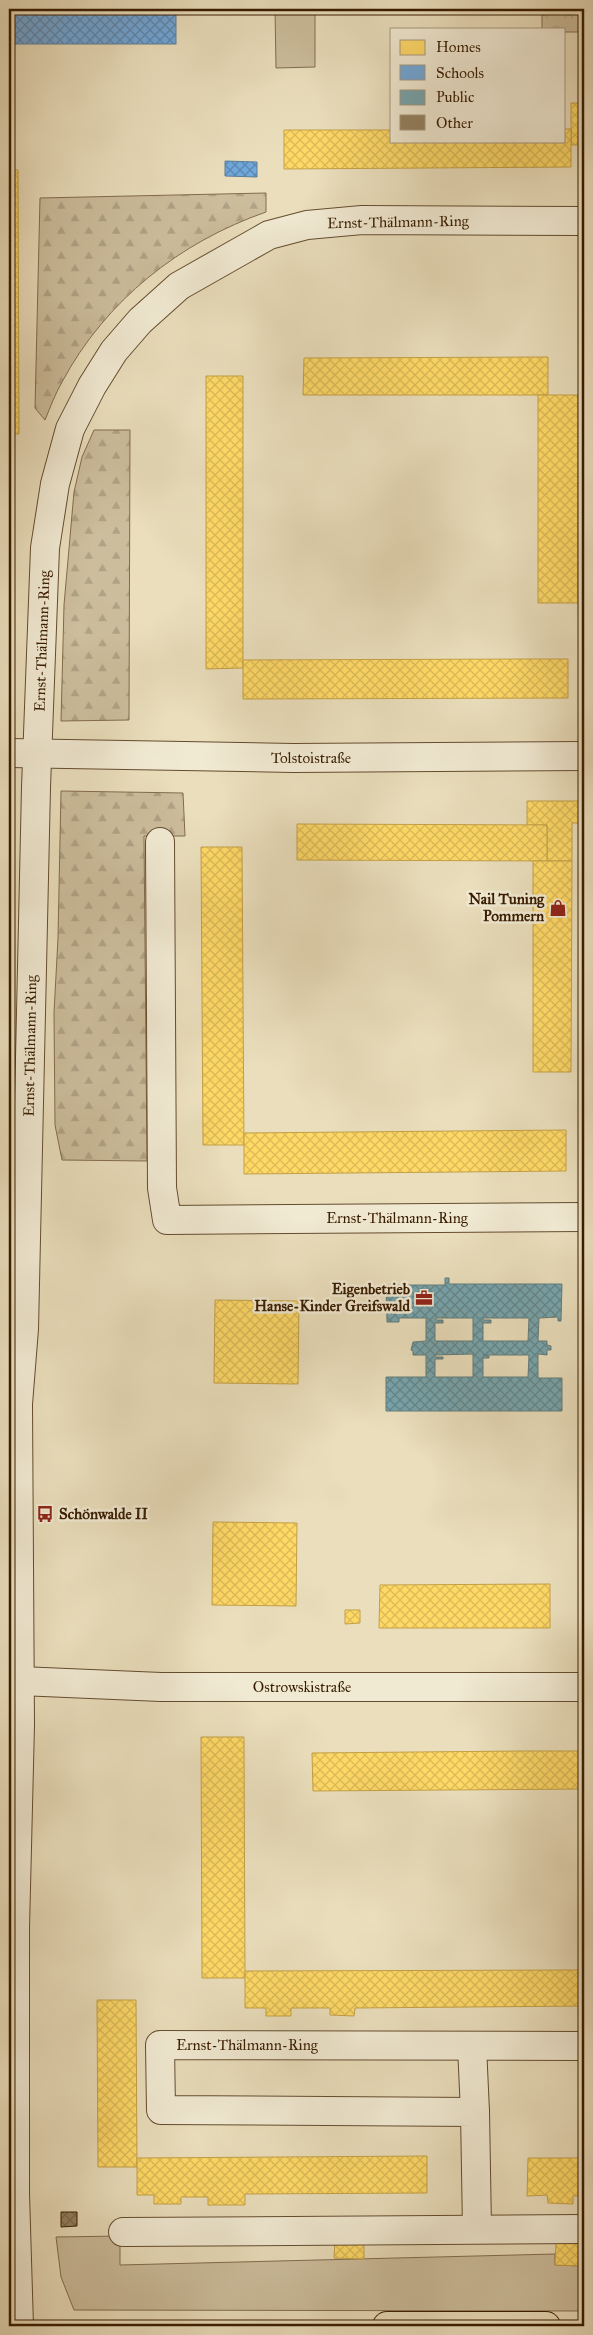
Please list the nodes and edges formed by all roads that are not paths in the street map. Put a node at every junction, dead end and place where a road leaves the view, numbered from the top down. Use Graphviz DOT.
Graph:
graph roads {
  1 [pos="584,221"];
  2 [pos="9,754"];
  3 [pos="37,754"];
  4 [pos="584,756"];
  5 [pos="160,842"];
  6 [pos="584,1217"];
  7 [pos="14,1404"];
  8 [pos="20,1680"];
  9 [pos="584,1687"];
  10 [pos="12,1938"];
  11 [pos="472,2046"];
  12 [pos="584,2046"];
  13 [pos="475,2112"];
  14 [pos="477,2229"];
  15 [pos="584,2229"];
  16 [pos="123,2232"];
  17 [pos="19,2326"];
  18 [pos="388,2326"];
  19 [pos="546,2326"];
  1 -- 3 [label="street, Ernst-Thälmann-Ring"];
  2 -- 3 [label="street, Tolstoistraße"];
  3 -- 4 [label="street, Tolstoistraße"];
  3 -- 7 [label="street, Ernst-Thälmann-Ring"];
  5 -- 6 [label="street, Ernst-Thälmann-Ring"];
  7 -- 8 [label="street, Ernst-Thälmann-Ring"];
  8 -- 9 [label="street, Ostrowskistraße"];
  8 -- 10 [label="street, Ernst-Thälmann-Ring"];
  10 -- 17 [label="street, Ernst-Thälmann-Ring"];
  11 -- 12 [label="street, Ernst-Thälmann-Ring"];
  11 -- 13 [label="street"];
  11 -- 13 [label="street, Ernst-Thälmann-Ring"];
  13 -- 14 [label="street"];
  14 -- 15 [label="street"];
  14 -- 16 [label="street"];
  18 -- 19 [label="main road"];
}
